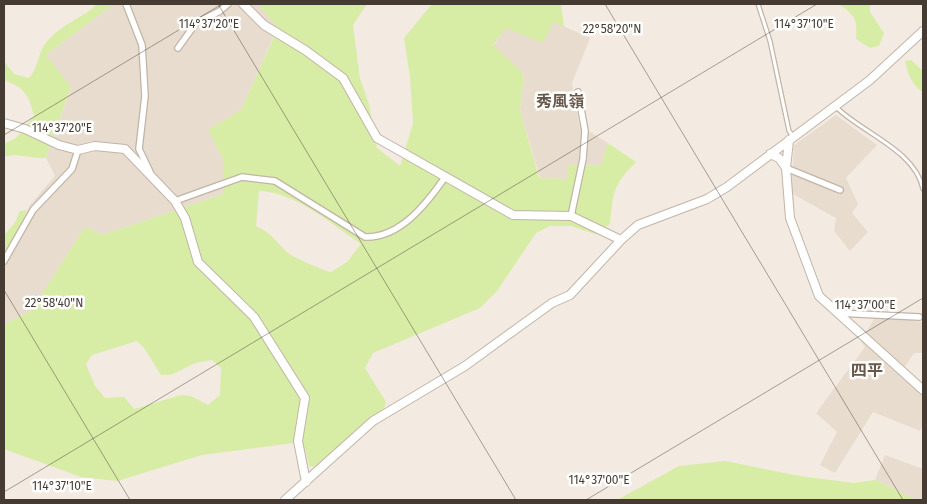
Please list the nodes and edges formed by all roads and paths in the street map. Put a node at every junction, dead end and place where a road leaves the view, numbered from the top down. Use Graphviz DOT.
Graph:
graph roads {
  1 [pos="126,4"];
  2 [pos="228,4"];
  3 [pos="243,4"];
  4 [pos="758,4"];
  5 [pos="923,31"];
  6 [pos="178,48"];
  7 [pos="578,92"];
  8 [pos="835,107"];
  9 [pos="4,122"];
  10 [pos="791,138"];
  11 [pos="78,150"];
  12 [pos="770,154"];
  13 [pos="786,168"];
  14 [pos="446,176"];
  15 [pos="154,181"];
  16 [pos="923,189"];
  17 [pos="840,190"];
  18 [pos="175,201"];
  19 [pos="571,216"];
  20 [pos="621,240"];
  21 [pos="4,260"];
  22 [pos="837,313"];
  23 [pos="920,317"];
  24 [pos="923,390"];
  25 [pos="306,482"];
  26 [pos="285,500"];
  1 -- 15 [label="street"];
  2 -- 6 [label="street"];
  3 -- 14 [label="street"];
  4 -- 10 [label="lane"];
  5 -- 8 [label="street"];
  7 -- 19 [label="street"];
  8 -- 10 [label="street"];
  8 -- 16 [label="lane"];
  9 -- 11 [label="street"];
  10 -- 12 [label="street"];
  10 -- 13 [label="street"];
  11 -- 15 [label="street"];
  11 -- 21 [label="street"];
  12 -- 13 [label="street"];
  12 -- 20 [label="street"];
  13 -- 17 [label="street"];
  13 -- 22 [label="street"];
  14 -- 18 [label="street"];
  14 -- 19 [label="street"];
  15 -- 18 [label="street"];
  18 -- 25 [label="street"];
  19 -- 20 [label="street"];
  20 -- 25 [label="street"];
  22 -- 23 [label="street"];
  22 -- 24 [label="street"];
  25 -- 26 [label="street"];
}
